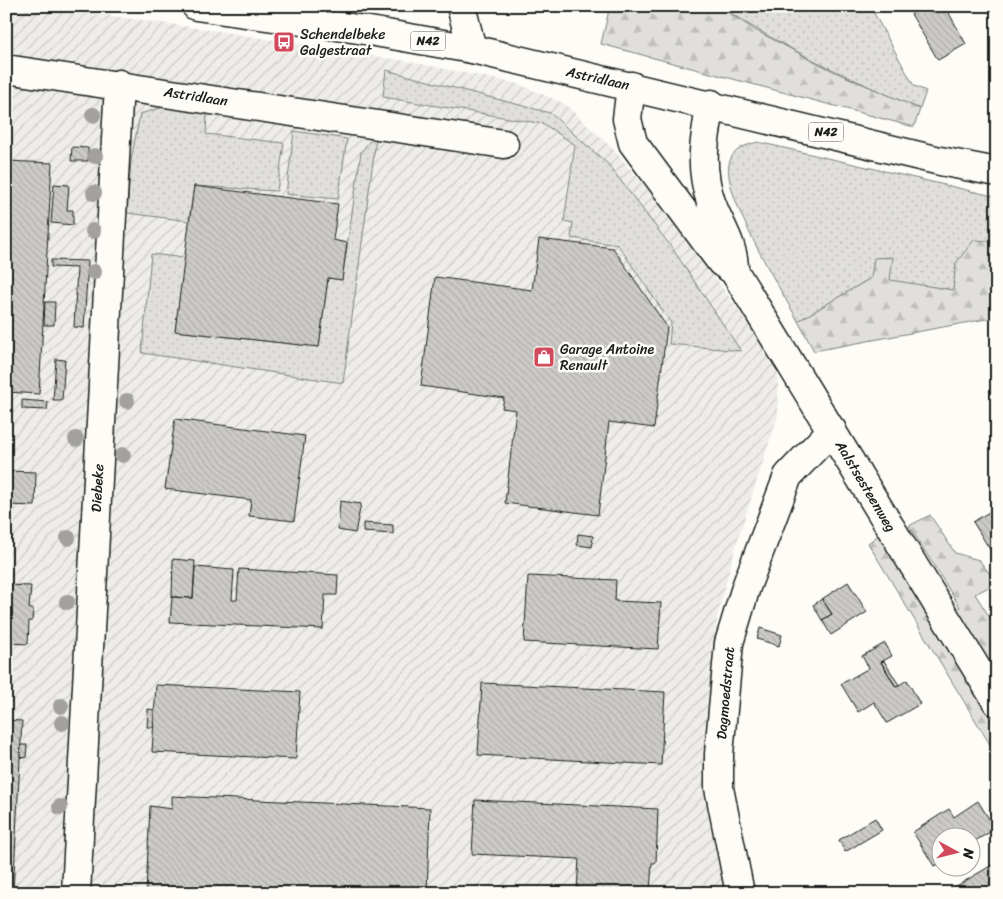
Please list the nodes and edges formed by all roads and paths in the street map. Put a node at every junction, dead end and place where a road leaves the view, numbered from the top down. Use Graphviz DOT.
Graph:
graph roads {
  1 [pos="196,6"];
  2 [pos="461,6"];
  3 [pos="472,49"];
  4 [pos="6,69"];
  5 [pos="119,84"];
  6 [pos="631,86"];
  7 [pos="711,104"];
  8 [pos="504,144"];
  9 [pos="997,172"];
  10 [pos="734,271"];
  11 [pos="832,430"];
  12 [pos="997,702"];
  13 [pos="76,893"];
  14 [pos="740,893"];
  1 -- 3 [label="street, Astridlaan / N42"];
  2 -- 3 [label="street"];
  3 -- 6 [label="street, Astridlaan / N42"];
  4 -- 5 [label="street, Astridlaan"];
  5 -- 8 [label="street, Astridlaan"];
  5 -- 13 [label="street, Diebeke"];
  6 -- 7 [label="street, Astridlaan / N42"];
  6 -- 10 [label="street, Aalstsesteenweg"];
  7 -- 9 [label="street, Astridlaan / N42"];
  7 -- 10 [label="street, Aalstsesteenweg"];
  10 -- 11 [label="street, Aalstsesteenweg"];
  11 -- 12 [label="street, Aalstsesteenweg"];
  11 -- 14 [label="street, Dagmoedstraat"];
}
